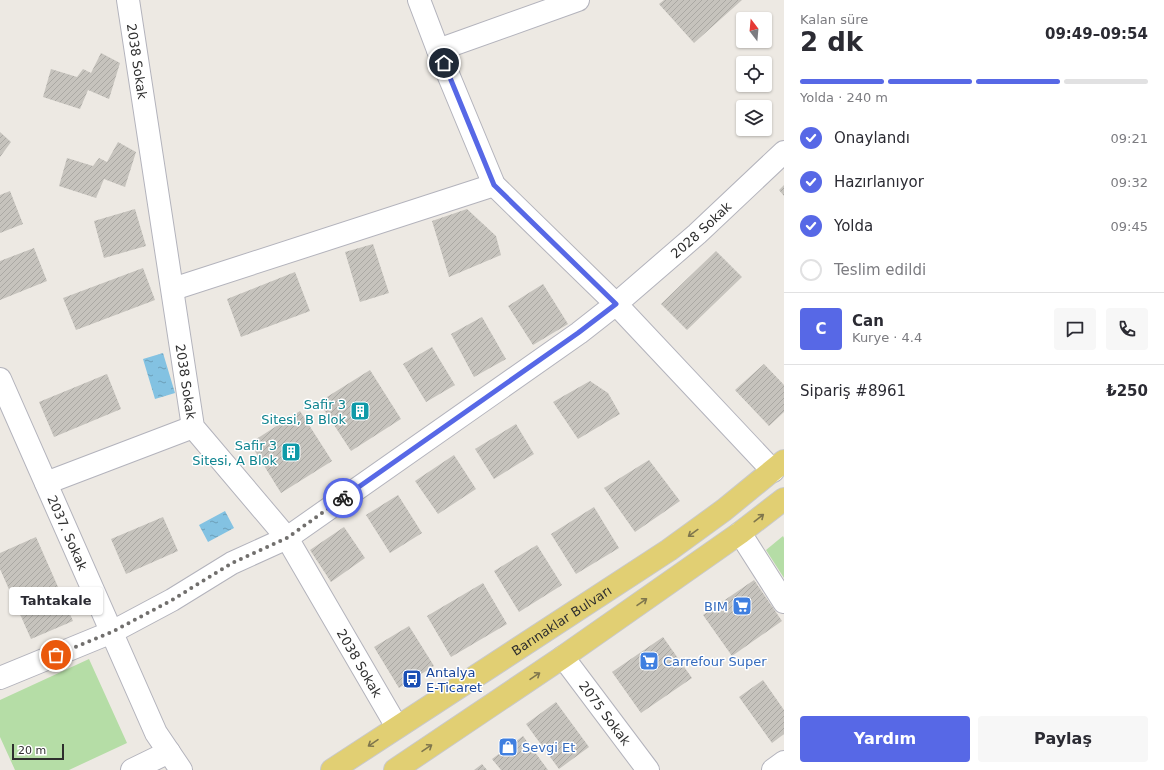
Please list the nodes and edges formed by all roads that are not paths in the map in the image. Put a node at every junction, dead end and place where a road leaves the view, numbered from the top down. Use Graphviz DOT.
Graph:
graph roads {
  1 [pos="128,0"];
  2 [pos="419,0"];
  3 [pos="578,0"];
  4 [pos="438,50"];
  5 [pos="784,152"];
  6 [pos="494,185"];
  7 [pos="173,289"];
  8 [pos="616,304"];
  9 [pos="0,379"];
  10 [pos="193,427"];
  11 [pos="779,466"];
  12 [pos="46,483"];
  13 [pos="783,501"];
  14 [pos="740,533"];
  15 [pos="287,538"];
  16 [pos="784,602"];
  17 [pos="112,632"];
  18 [pos="563,657"];
  19 [pos="0,678"];
  20 [pos="396,727"];
  21 [pos="169,752"];
  22 [pos="784,762"];
  23 [pos="132,770"];
  24 [pos="181,770"];
  25 [pos="332,770"];
  26 [pos="395,770"];
  27 [pos="648,770"];
  28 [pos="773,770"];
  1 -- 7 [label="street, 2038 Sokak"];
  2 -- 4 [label="street"];
  3 -- 4 [label="street"];
  4 -- 6 [label="street"];
  5 -- 8 [label="street, 2028 Sokak"];
  6 -- 7 [label="street"];
  6 -- 8 [label="street"];
  7 -- 10 [label="street, 2038 Sokak"];
  8 -- 11 [label="street"];
  8 -- 15 [label="street, 2028 Sokak"];
  9 -- 12 [label="street, 2037. Sokak"];
  10 -- 12 [label="street"];
  10 -- 15 [label="street, 2038 Sokak"];
  11 -- 20 [label="main road, Barınaklar Bulvarı, one-way"];
  12 -- 17 [label="street, 2037. Sokak"];
  14 -- 13 [label="main road, one-way"];
  14 -- 16 [label="street"];
  18 -- 14 [label="main road, one-way"];
  15 -- 17 [label="street, 2028 Sokak"];
  15 -- 20 [label="street, 2038 Sokak"];
  17 -- 19 [label="street"];
  17 -- 21 [label="street, 2037. Sokak"];
  26 -- 18 [label="main road, one-way"];
  18 -- 27 [label="street, 2075 Sokak"];
  20 -- 25 [label="main road, Barınaklar Bulvarı, one-way"];
  21 -- 23 [label="street"];
  21 -- 24 [label="street, 2037. Sokak"];
  22 -- 28 [label="street"];
}
